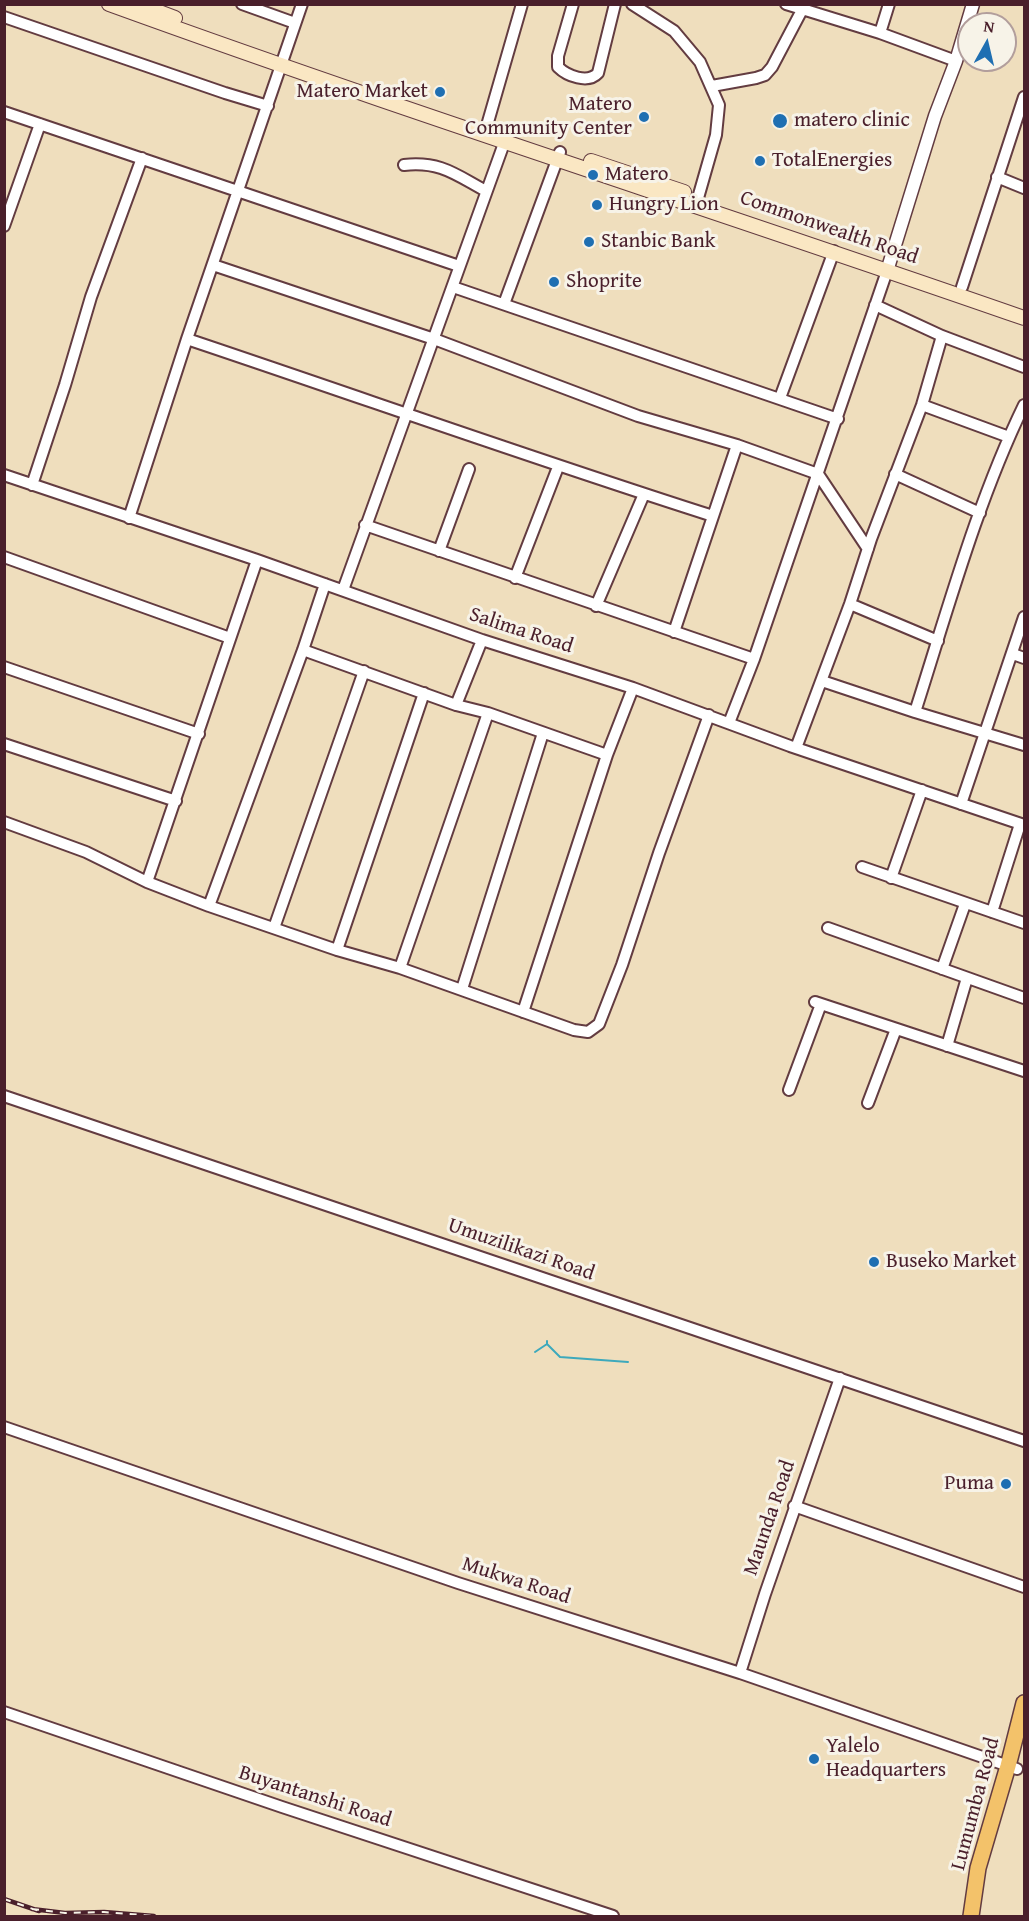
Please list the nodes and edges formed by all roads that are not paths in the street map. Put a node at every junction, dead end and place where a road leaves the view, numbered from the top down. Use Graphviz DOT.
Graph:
graph roads {
  1 [pos="109,4"];
  2 [pos="138,4"];
  3 [pos="242,4"];
  4 [pos="302,4"];
  5 [pos="522,4"];
  6 [pos="573,4"];
  7 [pos="615,4"];
  8 [pos="632,4"];
  9 [pos="786,4"];
  10 [pos="889,4"];
  11 [pos="973,4"];
  12 [pos="802,10"];
  13 [pos="4,17"];
  14 [pos="295,23"];
  15 [pos="880,33"];
  16 [pos="282,61"];
  17 [pos="956,61"];
  18 [pos="712,86"];
  19 [pos="1024,97"];
  20 [pos="268,106"];
  21 [pos="1022,111"];
  22 [pos="4,112"];
  23 [pos="40,124"];
  24 [pos="486,129"];
  25 [pos="505,139"];
  26 [pos="559,156"];
  27 [pos="142,158"];
  28 [pos="404,165"];
  29 [pos="997,177"];
  30 [pos="1024,188"];
  31 [pos="486,191"];
  32 [pos="239,192"];
  33 [pos="697,201"];
  34 [pos="4,226"];
  35 [pos="834,251"];
  36 [pos="213,265"];
  37 [pos="459,266"];
  38 [pos="889,267"];
  39 [pos="453,287"];
  40 [pos="962,287"];
  41 [pos="504,304"];
  42 [pos="875,305"];
  43 [pos="1024,308"];
  44 [pos="1024,318"];
  45 [pos="942,336"];
  46 [pos="187,339"];
  47 [pos="434,339"];
  48 [pos="1024,367"];
  49 [pos="780,398"];
  50 [pos="922,405"];
  51 [pos="1024,405"];
  52 [pos="408,413"];
  53 [pos="838,419"];
  54 [pos="1009,437"];
  55 [pos="737,445"];
  56 [pos="558,467"];
  57 [pos="469,469"];
  58 [pos="818,474"];
  59 [pos="895,474"];
  60 [pos="4,475"];
  61 [pos="32,485"];
  62 [pos="644,494"];
  63 [pos="980,513"];
  64 [pos="713,516"];
  65 [pos="129,518"];
  66 [pos="365,525"];
  67 [pos="868,549"];
  68 [pos="439,551"];
  69 [pos="4,557"];
  70 [pos="256,560"];
  71 [pos="515,578"];
  72 [pos="325,584"];
  73 [pos="343,590"];
  74 [pos="850,604"];
  75 [pos="596,606"];
  76 [pos="1024,617"];
  77 [pos="674,632"];
  78 [pos="230,638"];
  79 [pos="482,640"];
  80 [pos="938,641"];
  81 [pos="303,650"];
  82 [pos="1013,654"];
  83 [pos="1024,658"];
  84 [pos="754,659"];
  85 [pos="4,667"];
  86 [pos="364,671"];
  87 [pos="822,681"];
  88 [pos="633,688"];
  89 [pos="424,693"];
  90 [pos="456,705"];
  91 [pos="915,712"];
  92 [pos="488,713"];
  93 [pos="709,715"];
  94 [pos="729,723"];
  95 [pos="543,733"];
  96 [pos="985,733"];
  97 [pos="199,734"];
  98 [pos="4,744"];
  99 [pos="1024,745"];
  100 [pos="796,748"];
  101 [pos="607,755"];
  102 [pos="922,790"];
  103 [pos="176,801"];
  104 [pos="961,804"];
  105 [pos="4,822"];
  106 [pos="1022,825"];
  107 [pos="862,867"];
  108 [pos="891,878"];
  109 [pos="147,882"];
  110 [pos="965,903"];
  111 [pos="209,906"];
  112 [pos="992,912"];
  113 [pos="1024,923"];
  114 [pos="274,928"];
  115 [pos="828,928"];
  116 [pos="337,950"];
  117 [pos="400,968"];
  118 [pos="942,969"];
  119 [pos="967,978"];
  120 [pos="462,989"];
  121 [pos="1024,998"];
  122 [pos="523,1011"];
  123 [pos="896,1029"];
  124 [pos="946,1046"];
  125 [pos="1024,1071"];
  126 [pos="789,1090"];
  127 [pos="4,1096"];
  128 [pos="868,1103"];
  129 [pos="840,1378"];
  130 [pos="4,1427"];
  131 [pos="1024,1441"];
  132 [pos="794,1506"];
  133 [pos="1024,1587"];
  134 [pos="740,1672"];
  135 [pos="1024,1710"];
  136 [pos="4,1712"];
  137 [pos="1024,1744"];
  138 [pos="1013,1768"];
  139 [pos="613,1917"];
  140 [pos="971,1917"];
  141 [pos="978,1917"];
  1 -- 16 [label="main road, Commonwealth Road"];
  2 -- 16 [label="main road, Commonwealth Road"];
  3 -- 14 [label="street"];
  4 -- 14 [label="street"];
  5 -- 24 [label="street"];
  6 -- 7 [label="street"];
  8 -- 18 [label="street"];
  9 -- 12 [label="street"];
  10 -- 15 [label="street"];
  11 -- 17 [label="street"];
  12 -- 15 [label="street"];
  12 -- 18 [label="street"];
  13 -- 20 [label="street"];
  14 -- 16 [label="street"];
  15 -- 17 [label="street"];
  16 -- 20 [label="street"];
  16 -- 24 [label="main road, Commonwealth Road"];
  16 -- 25 [label="main road, Commonwealth Road"];
  17 -- 38 [label="street"];
  18 -- 33 [label="street"];
  19 -- 21 [label="street"];
  20 -- 32 [label="street"];
  21 -- 29 [label="street"];
  22 -- 23 [label="street"];
  23 -- 27 [label="street"];
  23 -- 34 [label="street"];
  24 -- 25 [label="main road, Commonwealth Road"];
  25 -- 26 [label="main road, Commonwealth Road"];
  25 -- 31 [label="street"];
  26 -- 33 [label="main road, Commonwealth Road"];
  26 -- 41 [label="street"];
  27 -- 32 [label="street"];
  27 -- 61 [label="street"];
  28 -- 31 [label="street"];
  29 -- 30 [label="street"];
  29 -- 40 [label="street"];
  31 -- 37 [label="street"];
  32 -- 36 [label="street"];
  32 -- 37 [label="street"];
  33 -- 35 [label="main road, Commonwealth Road"];
  33 -- 38 [label="main road, Commonwealth Road"];
  35 -- 38 [label="main road, Commonwealth Road"];
  35 -- 49 [label="street"];
  36 -- 46 [label="street"];
  36 -- 47 [label="street"];
  37 -- 39 [label="street"];
  38 -- 40 [label="main road, Commonwealth Road"];
  38 -- 42 [label="street"];
  38 -- 44 [label="main road, Commonwealth Road"];
  39 -- 41 [label="street"];
  39 -- 47 [label="street"];
  40 -- 43 [label="main road, Commonwealth Road"];
  41 -- 49 [label="street"];
  42 -- 45 [label="street"];
  42 -- 53 [label="street"];
  45 -- 48 [label="street"];
  45 -- 50 [label="street"];
  46 -- 52 [label="street"];
  46 -- 65 [label="street"];
  47 -- 52 [label="street"];
  47 -- 55 [label="street"];
  49 -- 53 [label="street"];
  50 -- 54 [label="street"];
  50 -- 59 [label="street"];
  51 -- 54 [label="street"];
  52 -- 56 [label="street"];
  52 -- 66 [label="street"];
  53 -- 58 [label="street"];
  54 -- 63 [label="street"];
  55 -- 58 [label="street"];
  55 -- 64 [label="street"];
  56 -- 62 [label="street"];
  56 -- 71 [label="street"];
  57 -- 68 [label="street"];
  58 -- 67 [label="street"];
  58 -- 84 [label="street"];
  59 -- 63 [label="street"];
  59 -- 67 [label="street"];
  60 -- 61 [label="street, Salima Road"];
  61 -- 65 [label="street, Salima Road"];
  62 -- 64 [label="street"];
  62 -- 75 [label="street"];
  63 -- 80 [label="street"];
  64 -- 77 [label="street"];
  65 -- 70 [label="street, Salima Road"];
  66 -- 68 [label="street"];
  66 -- 73 [label="street"];
  67 -- 74 [label="street"];
  68 -- 71 [label="street"];
  69 -- 78 [label="street"];
  70 -- 72 [label="street, Salima Road"];
  70 -- 78 [label="street"];
  71 -- 75 [label="street"];
  72 -- 73 [label="street, Salima Road"];
  72 -- 81 [label="street"];
  73 -- 79 [label="street, Salima Road"];
  74 -- 80 [label="street"];
  74 -- 87 [label="street"];
  75 -- 77 [label="street"];
  76 -- 82 [label="street"];
  77 -- 84 [label="street"];
  78 -- 97 [label="street"];
  79 -- 88 [label="street, Salima Road"];
  79 -- 90 [label="street"];
  80 -- 91 [label="street"];
  81 -- 86 [label="street"];
  81 -- 111 [label="street"];
  82 -- 83 [label="street"];
  82 -- 96 [label="street"];
  84 -- 94 [label="street"];
  85 -- 97 [label="street"];
  86 -- 89 [label="street"];
  86 -- 114 [label="street"];
  87 -- 91 [label="street"];
  87 -- 100 [label="street"];
  88 -- 93 [label="street, Salima Road"];
  88 -- 101 [label="street"];
  89 -- 90 [label="street"];
  89 -- 116 [label="street"];
  90 -- 92 [label="street"];
  91 -- 96 [label="street"];
  92 -- 95 [label="street"];
  92 -- 117 [label="street"];
  93 -- 94 [label="street, Salima Road"];
  93 -- 122 [label="street"];
  94 -- 100 [label="street, Salima Road"];
  95 -- 101 [label="street"];
  95 -- 120 [label="street"];
  96 -- 99 [label="street"];
  96 -- 104 [label="street"];
  97 -- 103 [label="street"];
  98 -- 103 [label="street"];
  100 -- 102 [label="street, Salima Road"];
  101 -- 122 [label="street"];
  102 -- 104 [label="street, Salima Road"];
  102 -- 108 [label="street"];
  103 -- 109 [label="street"];
  104 -- 106 [label="street, Salima Road"];
  105 -- 109 [label="street"];
  106 -- 112 [label="street"];
  107 -- 108 [label="street"];
  108 -- 110 [label="street"];
  109 -- 111 [label="street"];
  110 -- 112 [label="street"];
  110 -- 118 [label="street"];
  111 -- 114 [label="street"];
  112 -- 113 [label="street"];
  114 -- 116 [label="street"];
  115 -- 118 [label="street"];
  116 -- 117 [label="street"];
  117 -- 120 [label="street"];
  118 -- 119 [label="street"];
  119 -- 121 [label="street"];
  119 -- 124 [label="street"];
  120 -- 122 [label="street"];
  123 -- 124 [label="street"];
  123 -- 126 [label="street"];
  123 -- 128 [label="street"];
  124 -- 125 [label="street"];
  127 -- 129 [label="street, Umuzilikazi Road"];
  129 -- 131 [label="street, Umuzilikazi Road"];
  129 -- 132 [label="street, Maunda Road"];
  130 -- 134 [label="street, Mukwa Road"];
  132 -- 133 [label="street"];
  132 -- 134 [label="street, Maunda Road"];
  134 -- 138 [label="street, Mukwa Road"];
  135 -- 138 [label="main road, Lumumba Road"];
  136 -- 139 [label="street, Buyantanshi Road"];
  137 -- 138 [label="main road, Lumumba Road"];
  138 -- 140 [label="main road, Lumumba Road"];
  138 -- 141 [label="main road, Lumumba Road"];
}
